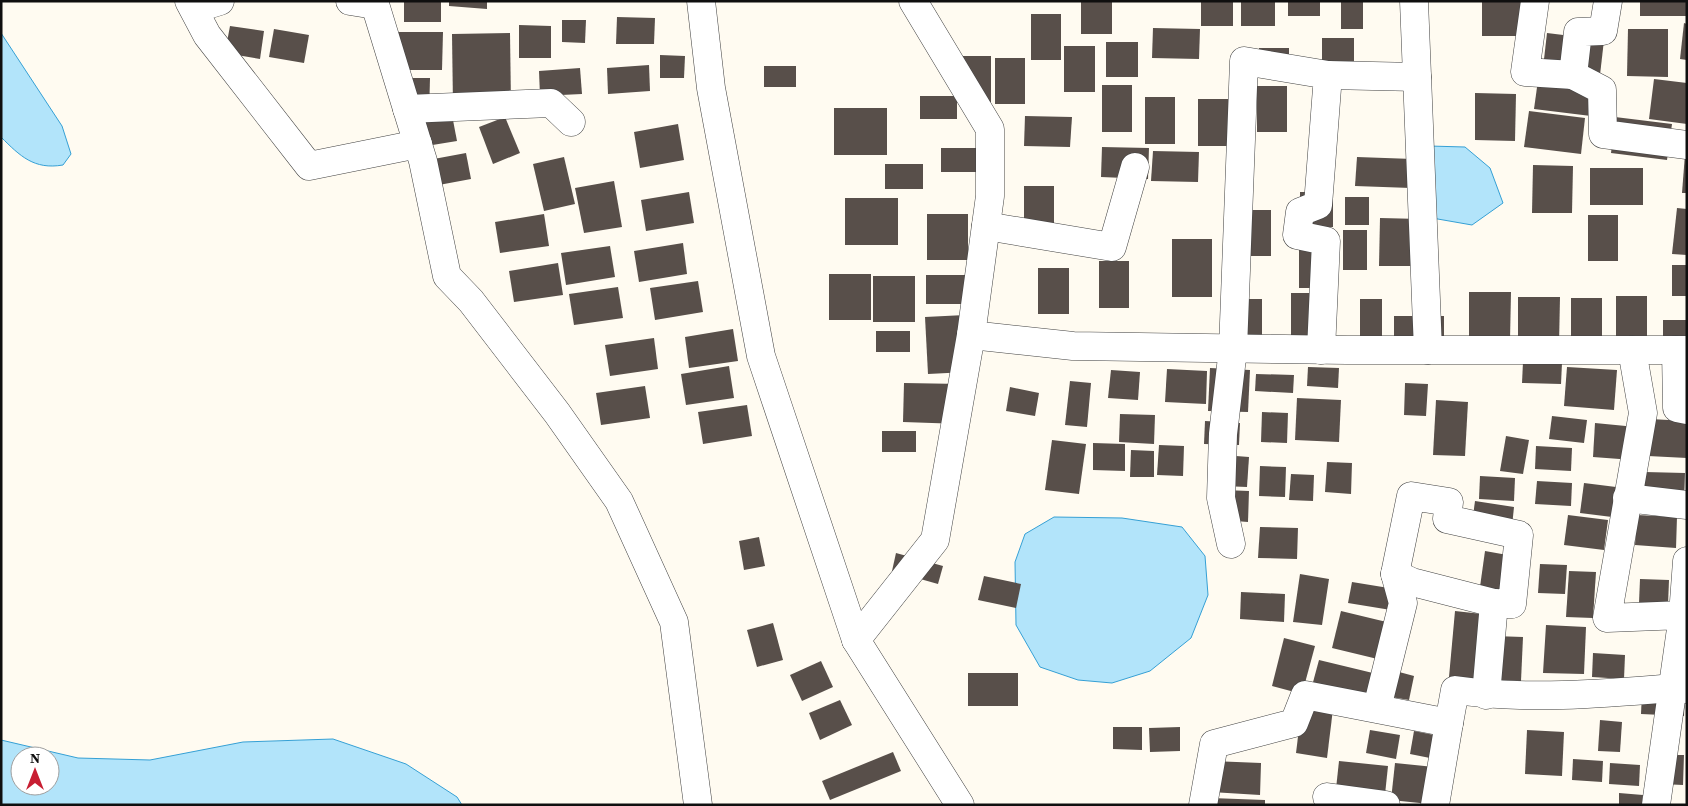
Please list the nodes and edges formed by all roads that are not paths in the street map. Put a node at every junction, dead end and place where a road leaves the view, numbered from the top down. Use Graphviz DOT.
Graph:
graph roads {
  1 [pos="220,1"];
  2 [pos="701,1"];
  3 [pos="913,1"];
  4 [pos="1414,1"];
  5 [pos="1535,1"];
  6 [pos="1608,1"];
  7 [pos="366,3"];
  8 [pos="191,5"];
  9 [pos="1328,76"];
  10 [pos="1574,76"];
  11 [pos="1416,77"];
  12 [pos="407,109"];
  13 [pos="571,122"];
  14 [pos="418,144"];
  15 [pos="1687,145"];
  16 [pos="1135,167"];
  17 [pos="986,226"];
  18 [pos="971,335"];
  19 [pos="1233,349"];
  20 [pos="1321,350"];
  21 [pos="1428,350"];
  22 [pos="1632,350"];
  23 [pos="1682,350"];
  24 [pos="1687,410"];
  25 [pos="1627,498"];
  26 [pos="1687,505"];
  27 [pos="1231,544"];
  28 [pos="1687,561"];
  29 [pos="1395,574"];
  30 [pos="1494,603"];
  31 [pos="1685,615"];
  32 [pos="856,640"];
  33 [pos="1679,689"];
  34 [pos="1486,695"];
  35 [pos="1377,708"];
  36 [pos="1448,723"];
  37 [pos="1326,797"];
  38 [pos="698,805"];
  39 [pos="960,805"];
  40 [pos="1202,805"];
  41 [pos="1386,805"];
  42 [pos="1435,805"];
  43 [pos="1656,805"];
  1 -- 8 [label="street"];
  2 -- 32 [label="street"];
  3 -- 17 [label="street"];
  4 -- 11 [label="street"];
  5 -- 10 [label="street"];
  6 -- 10 [label="street"];
  7 -- 12 [label="street"];
  8 -- 14 [label="street"];
  9 -- 11 [label="street"];
  9 -- 19 [label="street"];
  9 -- 20 [label="street"];
  10 -- 15 [label="street"];
  11 -- 21 [label="street"];
  12 -- 13 [label="street"];
  12 -- 14 [label="street"];
  14 -- 38 [label="street"];
  16 -- 17 [label="street"];
  17 -- 18 [label="street"];
  18 -- 19 [label="street"];
  18 -- 32 [label="street"];
  19 -- 20 [label="street"];
  19 -- 27 [label="street"];
  20 -- 21 [label="street"];
  21 -- 22 [label="street"];
  22 -- 23 [label="street"];
  22 -- 25 [label="street"];
  23 -- 24 [label="street"];
  25 -- 26 [label="street"];
  25 -- 31 [label="street"];
  28 -- 31 [label="street"];
  29 -- 30 [label="street"];
  29 -- 30 [label="street"];
  29 -- 35 [label="street"];
  30 -- 34 [label="street"];
  31 -- 33 [label="street"];
  32 -- 39 [label="street"];
  33 -- 34 [label="street"];
  33 -- 43 [label="street"];
  34 -- 36 [label="street"];
  35 -- 36 [label="street"];
  35 -- 40 [label="street"];
  36 -- 42 [label="street"];
  37 -- 41 [label="street"];
}
